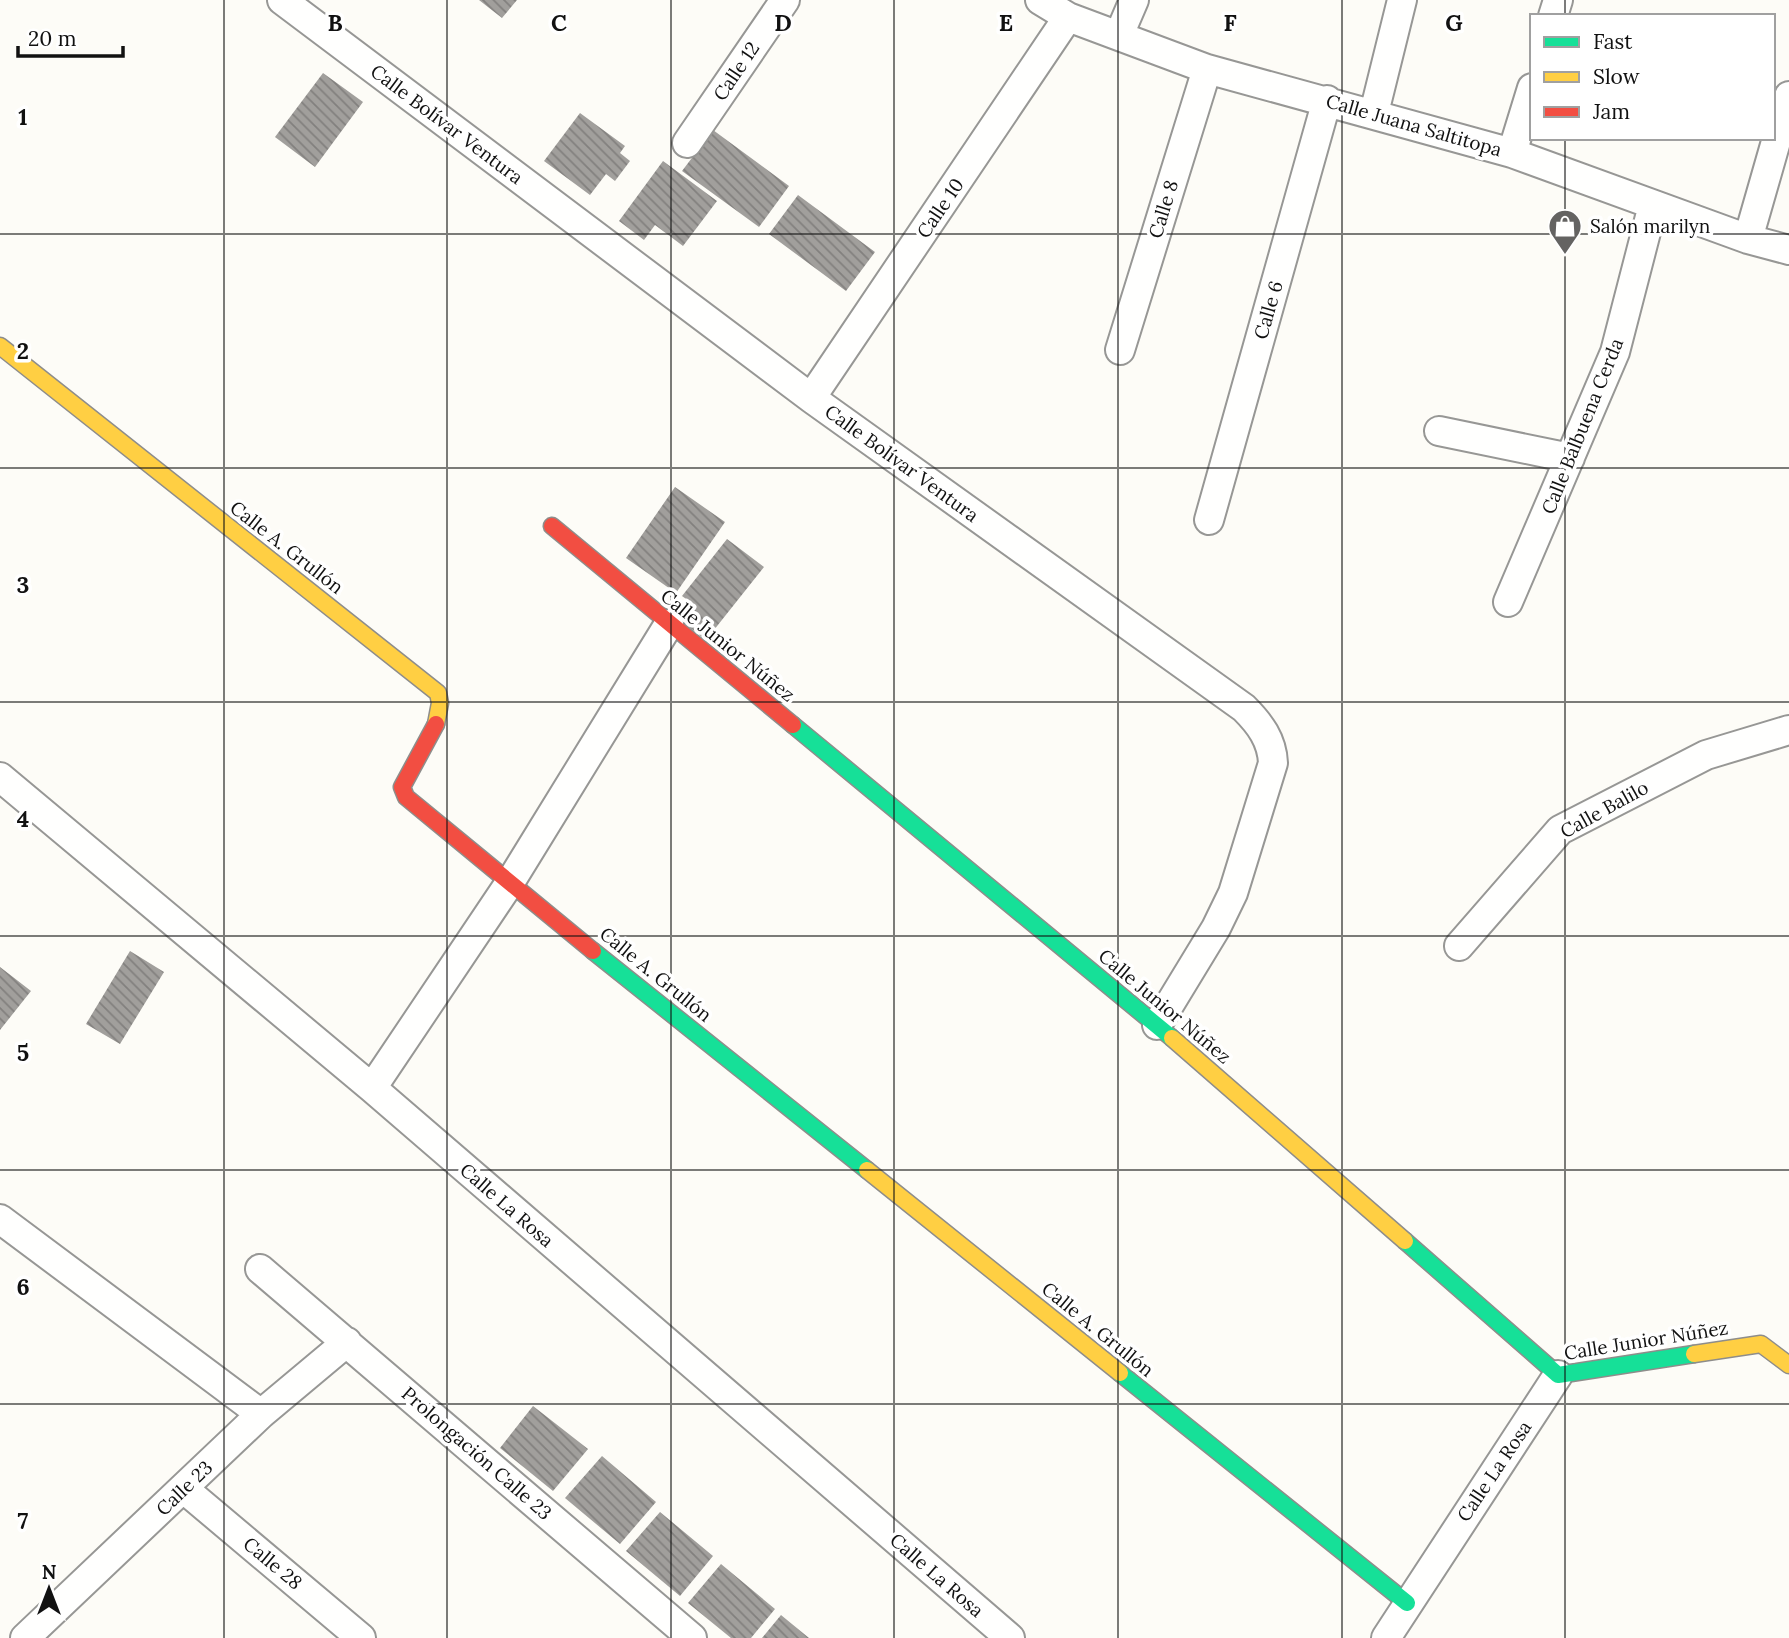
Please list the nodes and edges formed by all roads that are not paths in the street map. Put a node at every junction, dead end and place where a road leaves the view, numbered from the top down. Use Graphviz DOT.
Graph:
graph roads {
  1 [pos="282,0"];
  2 [pos="785,0"];
  3 [pos="1040,0"];
  4 [pos="1134,0"];
  5 [pos="1402,0"];
  6 [pos="1068,17"];
  7 [pos="1119,35"];
  8 [pos="1207,69"];
  9 [pos="1530,96"];
  10 [pos="1789,96"];
  11 [pos="1327,100"];
  12 [pos="1374,113"];
  13 [pos="687,143"];
  14 [pos="1513,153"];
  15 [pos="1653,205"];
  16 [pos="1748,239"];
  17 [pos="1789,250"];
  18 [pos="0,346"];
  19 [pos="1120,350"];
  20 [pos="811,398"];
  21 [pos="1439,431"];
  22 [pos="1570,458"];
  23 [pos="1209,520"];
  24 [pos="552,526"];
  25 [pos="1508,602"];
  26 [pos="669,624"];
  27 [pos="1789,730"];
  28 [pos="0,777"];
  29 [pos="509,884"];
  30 [pos="1459,946"];
  31 [pos="1157,1025"];
  32 [pos="372,1088"];
  33 [pos="0,1219"];
  34 [pos="260,1269"];
  35 [pos="347,1342"];
  36 [pos="1789,1365"];
  37 [pos="1558,1375"];
  38 [pos="261,1414"];
  39 [pos="184,1489"];
  40 [pos="1407,1603"];
  41 [pos="25,1638"];
  42 [pos="361,1638"];
  43 [pos="692,1638"];
  44 [pos="1010,1638"];
  45 [pos="1386,1638"];
  1 -- 20 [label="street, Calle Bolívar Ventura"];
  2 -- 13 [label="street, Calle 12"];
  3 -- 6 [label="street, Calle Juana Saltitopa"];
  4 -- 7 [label="street"];
  5 -- 12 [label="street"];
  6 -- 7 [label="street, Calle Juana Saltitopa"];
  6 -- 20 [label="street, Calle 10"];
  7 -- 8 [label="street, Calle Juana Saltitopa"];
  8 -- 11 [label="street, Calle Juana Saltitopa"];
  8 -- 19 [label="street, Calle 8"];
  9 -- 14 [label="street"];
  10 -- 16 [label="street"];
  11 -- 12 [label="street, Calle Juana Saltitopa"];
  11 -- 23 [label="street, Calle 6"];
  12 -- 14 [label="street, Calle Juana Saltitopa"];
  14 -- 15 [label="street, Calle Juana Saltitopa"];
  15 -- 16 [label="street, Calle Juana Saltitopa"];
  15 -- 22 [label="street, Calle Balbuena Cerda"];
  16 -- 17 [label="street, Calle Juana Saltitopa"];
  18 -- 29 [label="street, Calle A. Grullón"];
  20 -- 31 [label="street, Calle Bolívar Ventura"];
  21 -- 22 [label="street"];
  22 -- 25 [label="street, Calle Balbuena Cerda"];
  24 -- 26 [label="street, Calle Junior Núñez"];
  26 -- 29 [label="street"];
  26 -- 31 [label="street, Calle Junior Núñez"];
  27 -- 30 [label="street, Calle Balilo"];
  28 -- 32 [label="street, Calle La Rosa"];
  29 -- 32 [label="street"];
  29 -- 40 [label="street, Calle A. Grullón"];
  31 -- 37 [label="street, Calle Junior Núñez"];
  32 -- 44 [label="street, Calle La Rosa"];
  33 -- 38 [label="street"];
  34 -- 35 [label="street, Prolongación Calle 23"];
  35 -- 38 [label="street, Calle 23"];
  35 -- 43 [label="street, Prolongación Calle 23"];
  36 -- 37 [label="street, Calle Junior Núñez"];
  37 -- 40 [label="street, Calle La Rosa"];
  38 -- 39 [label="street, Calle 23"];
  39 -- 41 [label="street, Calle 23"];
  39 -- 42 [label="street, Calle 28"];
  40 -- 45 [label="street, Calle La Rosa"];
}
